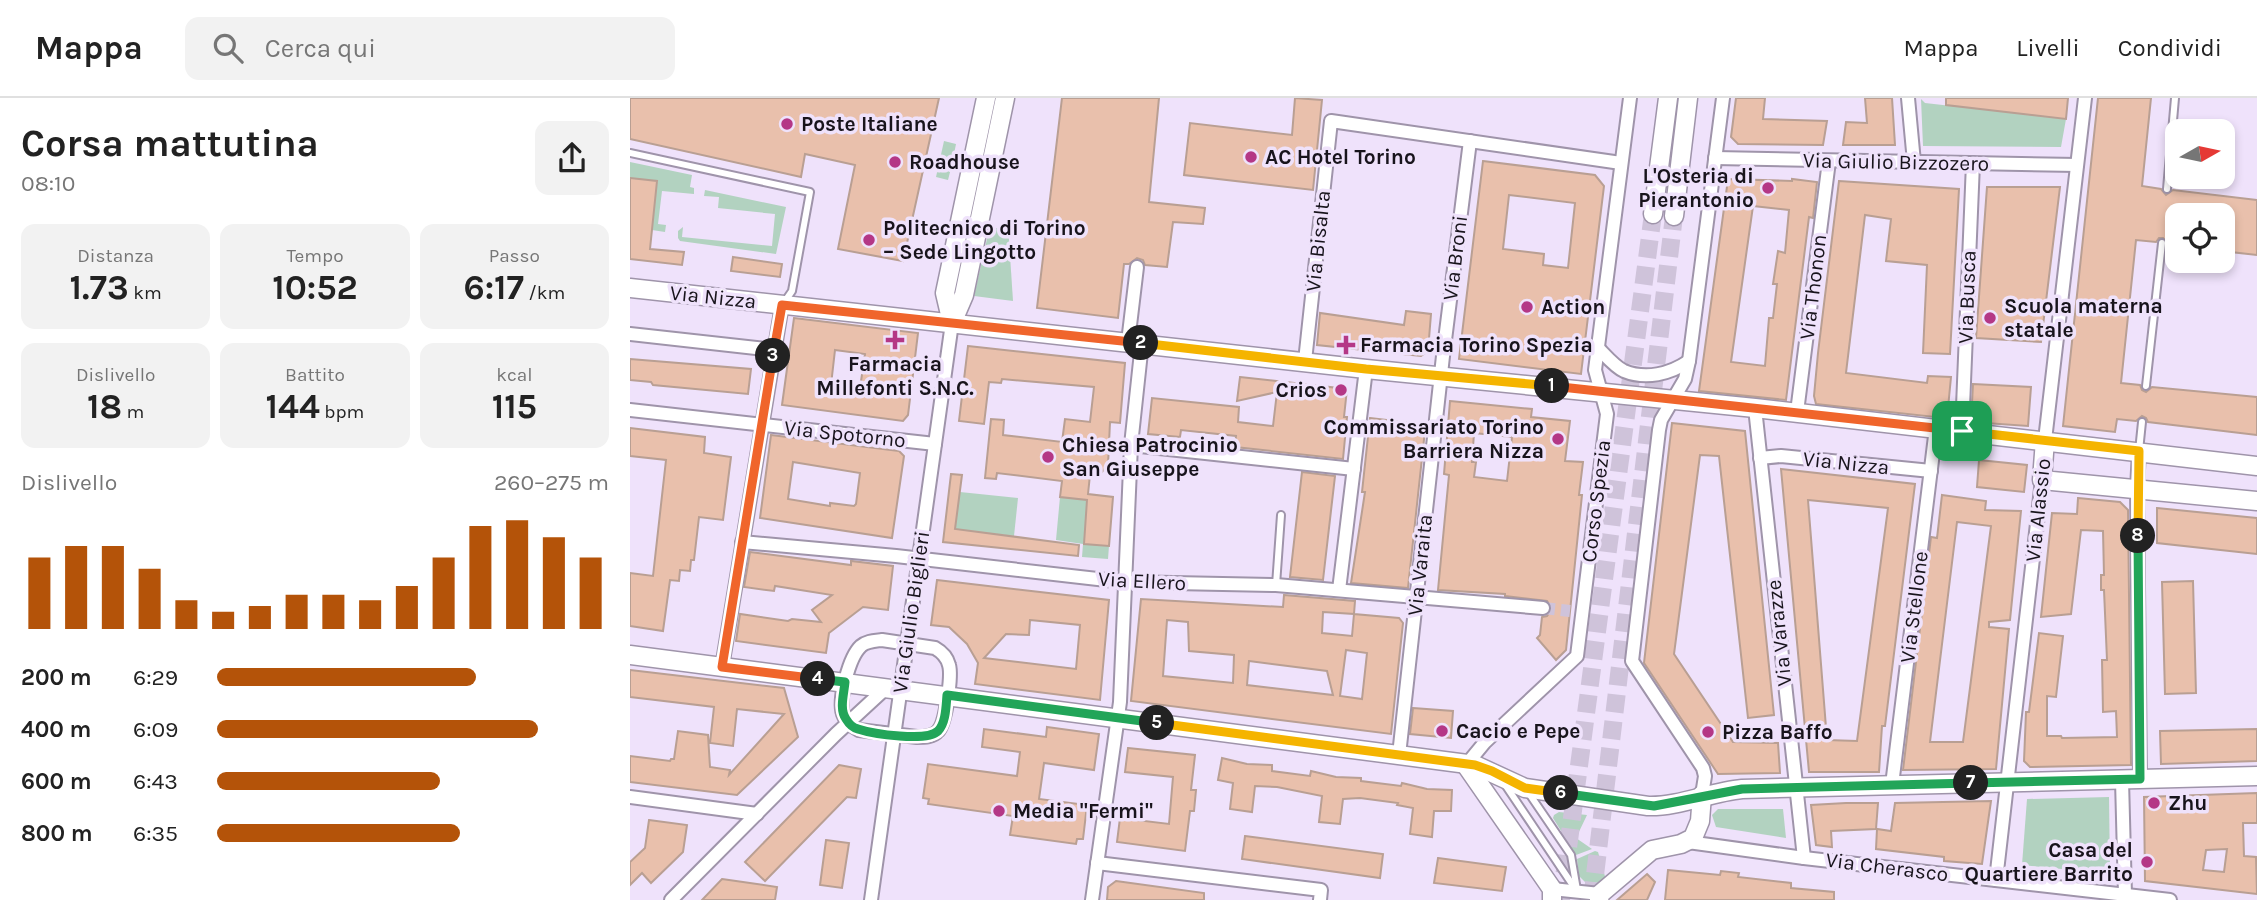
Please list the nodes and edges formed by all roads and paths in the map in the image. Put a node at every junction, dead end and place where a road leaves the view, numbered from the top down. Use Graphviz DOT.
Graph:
graph roads {
  1 [pos="986,98"];
  2 [pos="1005,98"];
  3 [pos="1630,98"];
  4 [pos="1668,98"];
  5 [pos="1688,98"];
  6 [pos="1723,98"];
  7 [pos="1908,98"];
  8 [pos="2085,98"];
  9 [pos="2175,98"];
  10 [pos="1470,141"];
  11 [pos="630,153"];
  12 [pos="1715,158"];
  13 [pos="1829,161"];
  14 [pos="1914,162"];
  15 [pos="1621,163"];
  16 [pos="1973,163"];
  17 [pos="2077,166"];
  18 [pos="2167,190"];
  19 [pos="1653,214"];
  20 [pos="1674,216"];
  21 [pos="2162,243"];
  22 [pos="1137,267"];
  23 [pos="630,288"];
  24 [pos="782,305"];
  25 [pos="952,323"];
  26 [pos="630,334"];
  27 [pos="1135,342"];
  28 [pos="1598,348"];
  29 [pos="774,350"];
  30 [pos="1305,361"];
  31 [pos="1689,361"];
  32 [pos="1366,369"];
  33 [pos="1441,375"];
  34 [pos="2146,386"];
  35 [pos="1602,392"];
  36 [pos="1674,399"];
  37 [pos="1755,408"];
  38 [pos="630,410"];
  39 [pos="1797,412"];
  40 [pos="2142,422"];
  41 [pos="762,425"];
  42 [pos="1936,428"];
  43 [pos="1962,431"];
  44 [pos="2045,440"];
  45 [pos="935,444"];
  46 [pos="1131,445"];
  47 [pos="2139,451"];
  48 [pos="1760,458"];
  49 [pos="2257,466"];
  50 [pos="1354,469"];
  51 [pos="1931,471"];
  52 [pos="2042,480"];
  53 [pos="2137,489"];
  54 [pos="2257,501"];
  55 [pos="1281,515"];
  56 [pos="742,542"];
  57 [pos="918,559"];
  58 [pos="1124,582"];
  59 [pos="1276,585"];
  60 [pos="1339,590"];
  61 [pos="1416,596"];
  62 [pos="1543,608"];
  63 [pos="906,644"];
  64 [pos="630,655"];
  65 [pos="722,667"];
  66 [pos="845,682"];
  67 [pos="894,688"];
  68 [pos="947,695"];
  69 [pos="1118,718"];
  70 [pos="848,722"];
  71 [pos="895,735"];
  72 [pos="1399,755"];
  73 [pos="1466,765"];
  74 [pos="1499,775"];
  75 [pos="2257,776"];
  76 [pos="2131,780"];
  77 [pos="2008,783"];
  78 [pos="1892,785"];
  79 [pos="1797,787"];
  80 [pos="1525,788"];
  81 [pos="1702,795"];
  82 [pos="630,797"];
  83 [pos="757,814"];
  84 [pos="1688,842"];
  85 [pos="1804,858"];
  86 [pos="1097,863"];
  87 [pos="1997,880"];
  88 [pos="1577,891"];
  89 [pos="1321,895"];
  90 [pos="1552,895"];
  91 [pos="1599,897"];
  92 [pos="2124,897"];
  93 [pos="671,900"];
  94 [pos="871,900"];
  95 [pos="1092,900"];
  96 [pos="2170,900"];
  1 -- 25 [label="street"];
  2 -- 25 [label="street"];
  3 -- 15 [label="street, Corso Spezia"];
  4 -- 19 [label="street"];
  5 -- 20 [label="street"];
  6 -- 12 [label="street"];
  7 -- 14 [label="street"];
  8 -- 17 [label="street, Via Alassio"];
  9 -- 18 [label="lane"];
  10 -- 15 [label="street"];
  10 -- 30 [label="street, Via Bisalta"];
  10 -- 33 [label="street, Via Broni"];
  11 -- 24 [label="lane"];
  12 -- 13 [label="street, Via Giulio Bizzozero"];
  12 -- 31 [label="street"];
  13 -- 14 [label="street, Via Giulio Bizzozero"];
  13 -- 39 [label="street, Via Thonon"];
  14 -- 16 [label="street, Via Giulio Bizzozero"];
  15 -- 28 [label="street, Corso Spezia"];
  16 -- 17 [label="street, Via Giulio Bizzozero"];
  16 -- 43 [label="street, Via Busca"];
  17 -- 44 [label="street, Via Alassio"];
  21 -- 34 [label="lane"];
  22 -- 27 [label="street"];
  23 -- 24 [label="street, Via Nizza"];
  24 -- 25 [label="street, Via Nizza"];
  24 -- 29 [label="street"];
  25 -- 27 [label="street, Via Nizza"];
  25 -- 45 [label="street, Via Giulio Biglieri"];
  26 -- 29 [label="street"];
  27 -- 30 [label="street, Via Nizza"];
  27 -- 46 [label="street"];
  28 -- 31 [label="street"];
  28 -- 35 [label="street, Corso Spezia"];
  29 -- 41 [label="street"];
  30 -- 32 [label="street, Via Nizza"];
  31 -- 36 [label="street"];
  32 -- 33 [label="street, Via Nizza"];
  32 -- 50 [label="street"];
  33 -- 35 [label="street, Via Nizza"];
  33 -- 61 [label="street, Via Varaita"];
  35 -- 36 [label="street, Via Nizza"];
  35 -- 73 [label="street, Corso Spezia"];
  36 -- 37 [label="street, Via Nizza"];
  36 -- 81 [label="street"];
  37 -- 39 [label="street, Via Nizza"];
  37 -- 48 [label="street, Via Varazze"];
  38 -- 41 [label="street, Via Spotorno"];
  39 -- 42 [label="street, Via Nizza"];
  40 -- 47 [label="lane"];
  41 -- 45 [label="street, Via Spotorno"];
  41 -- 56 [label="street"];
  42 -- 43 [label="street, Via Nizza"];
  42 -- 51 [label="street, Via Stellone"];
  43 -- 44 [label="street, Via Nizza"];
  44 -- 47 [label="street, Via Nizza"];
  44 -- 52 [label="street, Via Alassio"];
  45 -- 57 [label="street, Via Giulio Biglieri"];
  46 -- 50 [label="street"];
  46 -- 58 [label="street"];
  47 -- 49 [label="street, Via Nizza"];
  47 -- 53 [label="street"];
  48 -- 51 [label="street, Via Nizza"];
  48 -- 79 [label="street, Via Varazze"];
  50 -- 60 [label="street"];
  51 -- 78 [label="street, Via Stellone"];
  52 -- 53 [label="street"];
  52 -- 77 [label="street, Via Alassio"];
  53 -- 54 [label="street"];
  53 -- 76 [label="street"];
  55 -- 59 [label="lane"];
  56 -- 57 [label="street, Via Ellero"];
  56 -- 65 [label="street"];
  57 -- 58 [label="street, Via Ellero"];
  57 -- 63 [label="street, Via Giulio Biglieri"];
  58 -- 59 [label="street, Via Ellero"];
  58 -- 69 [label="street"];
  59 -- 60 [label="street, Via Ellero"];
  60 -- 61 [label="street, Via Ellero"];
  61 -- 62 [label="street, Via Ellero"];
  61 -- 72 [label="street, Via Varaita"];
  63 -- 66 [label="street"];
  63 -- 67 [label="street, Via Giulio Biglieri"];
  63 -- 68 [label="street"];
  64 -- 65 [label="street"];
  65 -- 66 [label="street"];
  66 -- 67 [label="street"];
  66 -- 70 [label="street"];
  67 -- 68 [label="street"];
  67 -- 70 [label="street"];
  67 -- 71 [label="street, Via Giulio Biglieri"];
  68 -- 69 [label="street"];
  68 -- 71 [label="street"];
  69 -- 72 [label="street"];
  69 -- 86 [label="street"];
  70 -- 71 [label="street"];
  70 -- 83 [label="street"];
  71 -- 94 [label="street, Via Giulio Biglieri"];
  72 -- 73 [label="street"];
  73 -- 74 [label="street"];
  73 -- 90 [label="street"];
  74 -- 80 [label="street"];
  74 -- 88 [label="lane"];
  75 -- 76 [label="street"];
  76 -- 77 [label="street"];
  76 -- 92 [label="street"];
  77 -- 78 [label="street"];
  77 -- 87 [label="street, Via Alassio"];
  78 -- 79 [label="street"];
  79 -- 81 [label="street"];
  79 -- 85 [label="street, Via Varazze"];
  80 -- 81 [label="street"];
  80 -- 88 [label="lane"];
  81 -- 84 [label="street"];
  82 -- 83 [label="street"];
  83 -- 93 [label="street"];
  84 -- 85 [label="street, Via Cherasco"];
  84 -- 91 [label="street"];
  85 -- 87 [label="street, Via Cherasco"];
  86 -- 89 [label="street"];
  86 -- 95 [label="street"];
  87 -- 92 [label="street, Via Cherasco"];
  88 -- 90 [label="street"];
  88 -- 91 [label="street"];
  92 -- 96 [label="street, Via Cherasco"];
}
